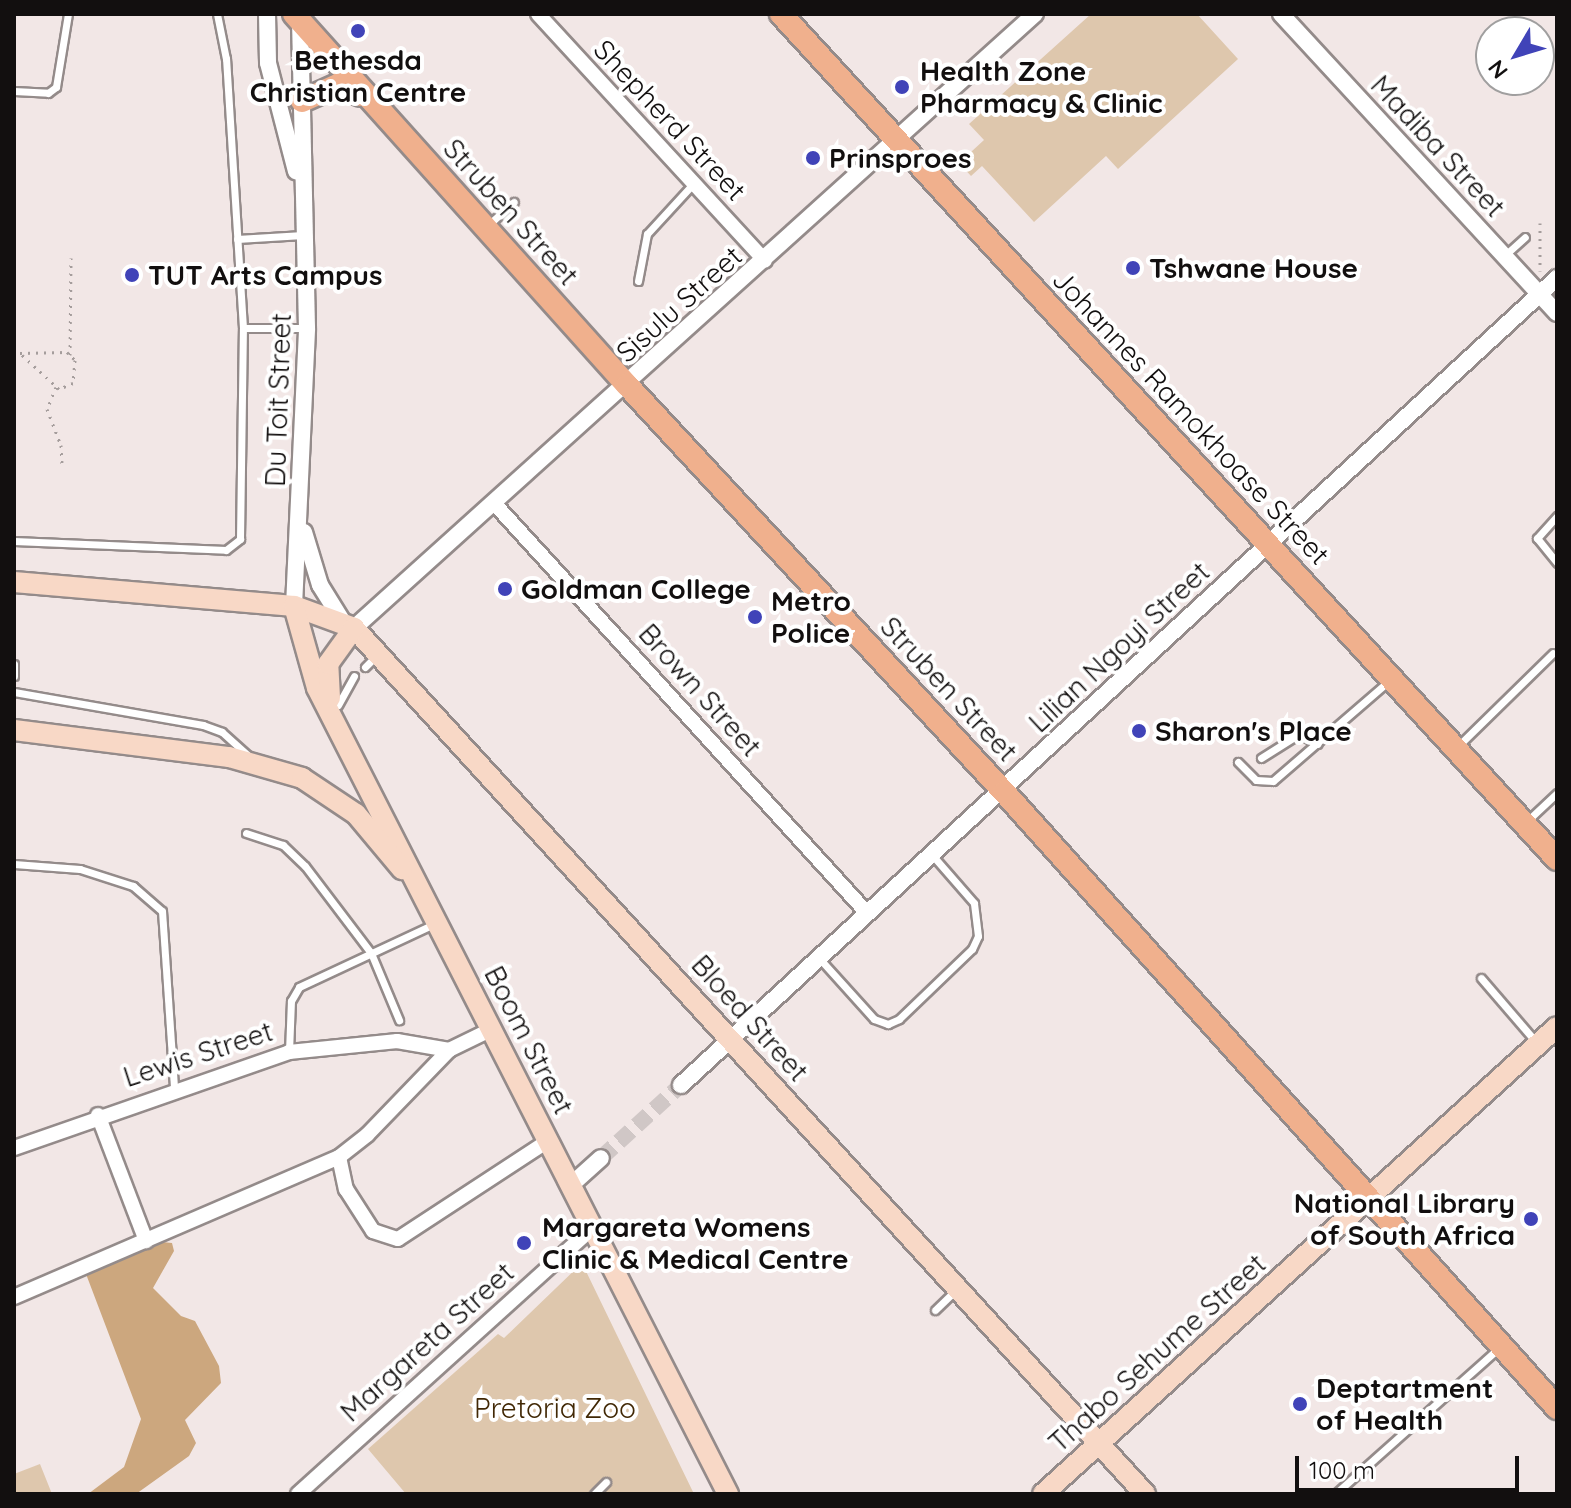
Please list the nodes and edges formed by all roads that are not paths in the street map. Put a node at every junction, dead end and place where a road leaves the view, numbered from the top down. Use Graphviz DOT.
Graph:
graph roads {
  1 [pos="68,14"];
  2 [pos="217,14"];
  3 [pos="267,14"];
  4 [pos="538,14"];
  5 [pos="781,14"];
  6 [pos="1035,14"];
  7 [pos="1281,14"];
  8 [pos="299,16"];
  9 [pos="14,91"];
  10 [pos="302,101"];
  11 [pos="377,108"];
  12 [pos="899,141"];
  13 [pos="693,184"];
  14 [pos="302,187"];
  15 [pos="514,202"];
  16 [pos="485,228"];
  17 [pos="305,235"];
  18 [pos="1525,237"];
  19 [pos="237,239"];
  20 [pos="1504,256"];
  21 [pos="765,261"];
  22 [pos="1557,278"];
  23 [pos="638,281"];
  24 [pos="1540,294"];
  25 [pos="1557,313"];
  26 [pos="243,328"];
  27 [pos="307,328"];
  28 [pos="627,385"];
  29 [pos="493,502"];
  30 [pos="300,519"];
  31 [pos="1555,521"];
  32 [pos="14,541"];
  33 [pos="1267,543"];
  34 [pos="1557,563"];
  35 [pos="14,582"];
  36 [pos="294,606"];
  37 [pos="348,625"];
  38 [pos="1553,653"];
  39 [pos="14,664"];
  40 [pos="14,676"];
  41 [pos="354,676"];
  42 [pos="1391,678"];
  43 [pos="14,692"];
  44 [pos="335,715"];
  45 [pos="14,730"];
  46 [pos="1318,744"];
  47 [pos="1456,749"];
  48 [pos="1261,758"];
  49 [pos="1238,762"];
  50 [pos="256,763"];
  51 [pos="1004,792"];
  52 [pos="1557,793"];
  53 [pos="1524,823"];
  54 [pos="246,833"];
  55 [pos="933,856"];
  56 [pos="1557,859"];
  57 [pos="14,864"];
  58 [pos="433,913"];
  59 [pos="868,914"];
  60 [pos="371,953"];
  61 [pos="819,958"];
  62 [pos="1481,978"];
  63 [pos="399,1020"];
  64 [pos="1557,1027"];
  65 [pos="492,1029"];
  66 [pos="732,1039"];
  67 [pos="1538,1044"];
  68 [pos="449,1050"];
  69 [pos="289,1052"];
  70 [pos="681,1085"];
  71 [pos="174,1088"];
  72 [pos="98,1115"];
  73 [pos="548,1141"];
  74 [pos="14,1148"];
  75 [pos="339,1157"];
  76 [pos="601,1158"];
  77 [pos="571,1185"];
  78 [pos="1367,1201"];
  79 [pos="592,1228"];
  80 [pos="146,1241"];
  81 [pos="958,1288"];
  82 [pos="14,1297"];
  83 [pos="935,1310"];
  84 [pos="1501,1346"];
  85 [pos="1557,1408"];
  86 [pos="1098,1442"];
  87 [pos="606,1482"];
  88 [pos="298,1494"];
  89 [pos="594,1494"];
  90 [pos="728,1494"];
  91 [pos="1043,1494"];
  92 [pos="1145,1494"];
  93 [pos="1335,1494"];
  1 -- 9 [label="lane"];
  2 -- 19 [label="lane"];
  3 -- 14 [label="street, Du Toit Street"];
  4 -- 13 [label="street, Shepherd Street"];
  5 -- 12 [label="main road, Johannes Ramokhoase Street"];
  6 -- 12 [label="street, Sisulu Street"];
  7 -- 20 [label="street, Madiba Street"];
  8 -- 10 [label="street, Du Toit Street"];
  8 -- 11 [label="main road, Struben Street"];
  10 -- 11 [label="main road"];
  10 -- 14 [label="street, Du Toit Street"];
  11 -- 16 [label="main road, Struben Street"];
  12 -- 21 [label="street, Sisulu Street"];
  12 -- 33 [label="main road, Johannes Ramokhoase Street"];
  13 -- 21 [label="street, Shepherd Street"];
  13 -- 23 [label="lane"];
  14 -- 17 [label="street, Du Toit Street"];
  15 -- 16 [label="lane"];
  16 -- 28 [label="main road, Struben Street"];
  17 -- 19 [label="lane"];
  17 -- 27 [label="street, Du Toit Street"];
  18 -- 20 [label="lane"];
  19 -- 26 [label="lane"];
  20 -- 24 [label="street, Madiba Street"];
  21 -- 28 [label="street, Sisulu Street"];
  22 -- 24 [label="street, Lilian Ngoyi Street"];
  24 -- 25 [label="street, Madiba Street"];
  24 -- 33 [label="street, Lilian Ngoyi Street"];
  26 -- 27 [label="lane"];
  26 -- 32 [label="lane"];
  27 -- 30 [label="street, Du Toit Street"];
  28 -- 29 [label="street, Sisulu Street"];
  28 -- 51 [label="main road, Struben Street"];
  29 -- 37 [label="street, Sisulu Street"];
  29 -- 59 [label="street, Brown Street"];
  30 -- 36 [label="street, Du Toit Street"];
  30 -- 37 [label="street, Du Toit Street"];
  31 -- 34 [label="lane"];
  33 -- 42 [label="main road, Johannes Ramokhoase Street"];
  33 -- 51 [label="street, Lilian Ngoyi Street"];
  35 -- 36 [label="main road, Bloed Street"];
  36 -- 37 [label="main road, Bloed Street"];
  36 -- 44 [label="main road, Boom Street"];
  37 -- 44 [label="main road"];
  37 -- 66 [label="main road, Bloed Street"];
  38 -- 47 [label="lane"];
  39 -- 40 [label="lane"];
  41 -- 44 [label="lane"];
  42 -- 46 [label="lane"];
  42 -- 47 [label="main road, Johannes Ramokhoase Street"];
  43 -- 50 [label="lane"];
  44 -- 58 [label="main road, Boom Street"];
  45 -- 50 [label="main road"];
  46 -- 48 [label="lane"];
  46 -- 49 [label="lane"];
  47 -- 53 [label="main road, Johannes Ramokhoase Street"];
  50 -- 58 [label="main road"];
  51 -- 55 [label="street, Lilian Ngoyi Street"];
  51 -- 78 [label="main road, Struben Street"];
  52 -- 53 [label="lane"];
  53 -- 56 [label="main road, Johannes Ramokhoase Street"];
  54 -- 60 [label="lane"];
  55 -- 59 [label="street, Lilian Ngoyi Street"];
  55 -- 61 [label="lane"];
  57 -- 71 [label="lane"];
  58 -- 60 [label="lane"];
  58 -- 65 [label="main road, Boom Street"];
  59 -- 61 [label="street, Lilian Ngoyi Street"];
  60 -- 63 [label="lane"];
  60 -- 69 [label="lane"];
  61 -- 66 [label="street, Lilian Ngoyi Street"];
  62 -- 67 [label="lane"];
  64 -- 67 [label="main road, Thabo Sehume Street"];
  65 -- 68 [label="street"];
  65 -- 73 [label="main road, Boom Street"];
  66 -- 70 [label="street, Lilian Ngoyi Street"];
  66 -- 81 [label="main road, Bloed Street"];
  67 -- 78 [label="main road, Thabo Sehume Street"];
  68 -- 69 [label="street, Lewis Street"];
  68 -- 75 [label="street"];
  69 -- 71 [label="street, Lewis Street"];
  71 -- 72 [label="street, Lewis Street"];
  72 -- 74 [label="street"];
  72 -- 80 [label="street, Lewis Street"];
  73 -- 75 [label="street"];
  73 -- 77 [label="main road, Boom Street"];
  75 -- 80 [label="street"];
  76 -- 77 [label="street"];
  77 -- 79 [label="main road, Boom Street"];
  78 -- 84 [label="main road, Struben Street"];
  78 -- 86 [label="main road, Thabo Sehume Street"];
  79 -- 88 [label="street, Margareta Street"];
  79 -- 90 [label="main road, Boom Street"];
  80 -- 82 [label="street"];
  81 -- 83 [label="lane"];
  81 -- 86 [label="main road, Bloed Street"];
  84 -- 85 [label="main road, Struben Street"];
  84 -- 93 [label="lane"];
  86 -- 91 [label="main road, Thabo Sehume Street"];
  86 -- 92 [label="main road, Bloed Street"];
  87 -- 89 [label="lane"];
}
